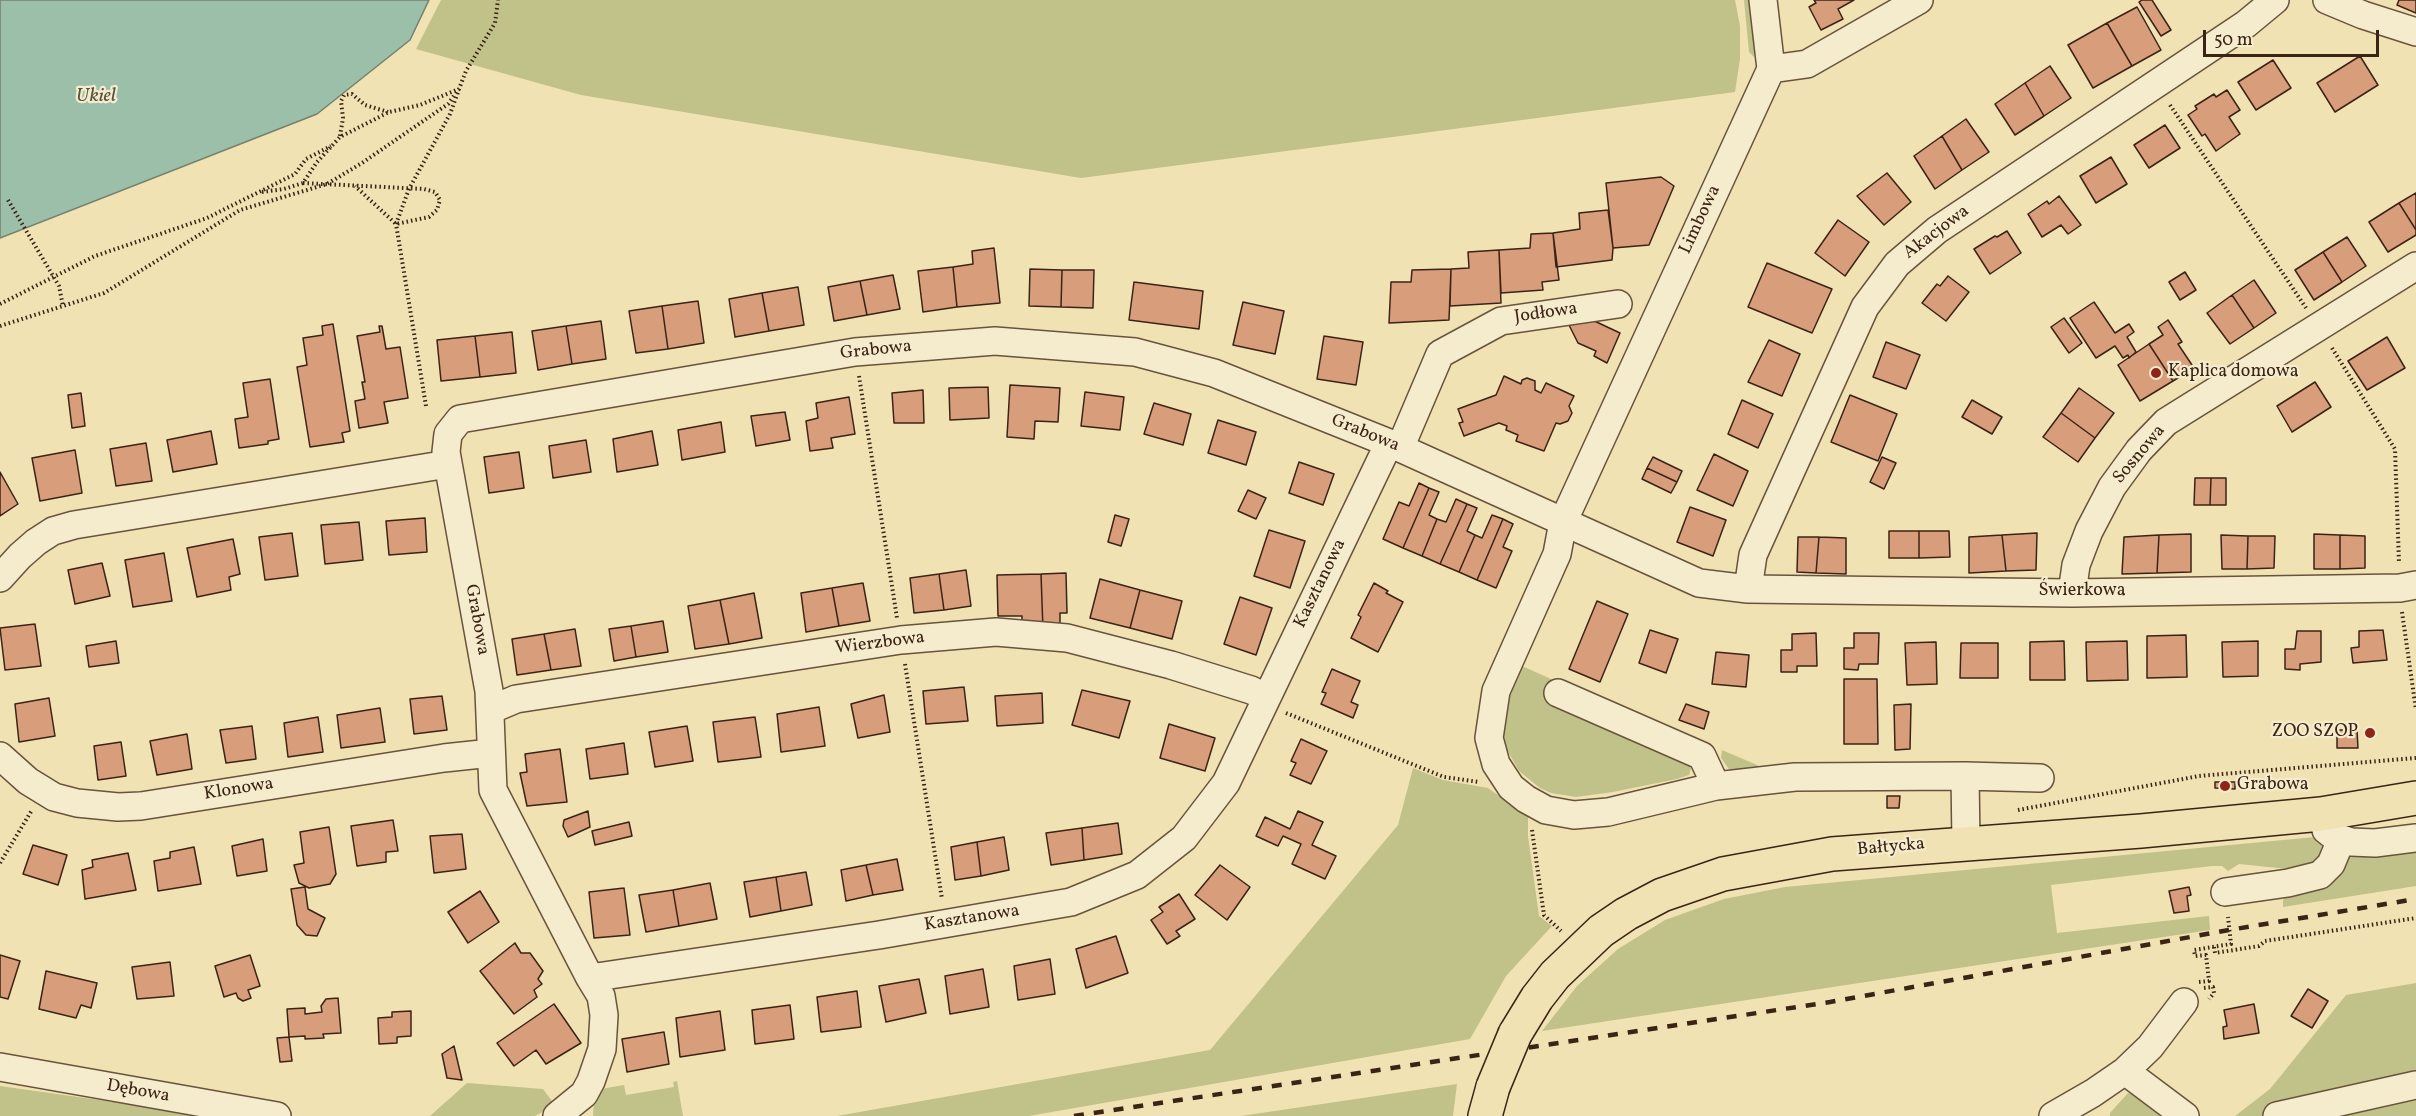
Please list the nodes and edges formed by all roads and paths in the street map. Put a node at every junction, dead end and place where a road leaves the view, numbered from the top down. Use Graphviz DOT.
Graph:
graph roads {
  1 [pos="498,0"];
  2 [pos="1763,0"];
  3 [pos="1918,0"];
  4 [pos="2275,0"];
  5 [pos="2327,0"];
  6 [pos="2416,32"];
  7 [pos="1771,69"];
  8 [pos="459,89"];
  9 [pos="2168,102"];
  10 [pos="389,112"];
  11 [pos="340,137"];
  12 [pos="331,146"];
  13 [pos="303,183"];
  14 [pos="327,184"];
  15 [pos="355,186"];
  16 [pos="409,189"];
  17 [pos="256,193"];
  18 [pos="8,200"];
  19 [pos="396,224"];
  20 [pos="2416,266"];
  21 [pos="54,277"];
  22 [pos="0,304"];
  23 [pos="1618,304"];
  24 [pos="63,306"];
  25 [pos="2306,309"];
  26 [pos="0,326"];
  27 [pos="2331,348"];
  28 [pos="426,406"];
  29 [pos="1394,446"];
  30 [pos="448,464"];
  31 [pos="1563,522"];
  32 [pos="0,578"];
  33 [pos="2408,580"];
  34 [pos="1748,589"];
  35 [pos="2072,593"];
  36 [pos="2402,611"];
  37 [pos="1558,693"];
  38 [pos="1265,700"];
  39 [pos="490,710"];
  40 [pos="2416,710"];
  41 [pos="491,753"];
  42 [pos="0,756"];
  43 [pos="2416,758"];
  44 [pos="1965,776"];
  45 [pos="2040,778"];
  46 [pos="1716,786"];
  47 [pos="1511,788"];
  48 [pos="43,791"];
  49 [pos="2416,798"];
  50 [pos="1534,804"];
  51 [pos="2011,811"];
  52 [pos="2321,814"];
  53 [pos="2416,838"];
  54 [pos="2341,840"];
  55 [pos="1966,842"];
  56 [pos="0,863"];
  57 [pos="2230,904"];
  58 [pos="2416,918"];
  59 [pos="1563,933"];
  60 [pos="2214,947"];
  61 [pos="591,978"];
  62 [pos="2187,996"];
  63 [pos="0,1067"];
  64 [pos="2125,1071"];
  65 [pos="2416,1085"];
  66 [pos="1489,1101"];
  67 [pos="2068,1112"];
  68 [pos="277,1116"];
  69 [pos="557,1116"];
  70 [pos="2185,1116"];
  71 [pos="2277,1116"];
  1 -- 8 [label="path"];
  2 -- 7 [label="street"];
  3 -- 7 [label="street"];
  4 -- 34 [label="street, Akacjowa"];
  5 -- 6 [label="street"];
  7 -- 31 [label="street, Limbowa"];
  8 -- 10 [label="path"];
  8 -- 14 [label="path"];
  8 -- 16 [label="path"];
  9 -- 25 [label="path"];
  10 -- 11 [label="path"];
  10 -- 11 [label="path"];
  11 -- 12 [label="path"];
  12 -- 13 [label="path"];
  12 -- 17 [label="path"];
  13 -- 14 [label="path"];
  13 -- 17 [label="path"];
  14 -- 15 [label="path"];
  14 -- 24 [label="path"];
  15 -- 16 [label="path"];
  15 -- 19 [label="path"];
  16 -- 19 [label="path"];
  16 -- 19 [label="path"];
  17 -- 21 [label="path"];
  18 -- 21 [label="path"];
  19 -- 28 [label="path"];
  20 -- 35 [label="street, Sosnowa"];
  21 -- 22 [label="path"];
  21 -- 24 [label="path"];
  23 -- 29 [label="street, Jodłowa"];
  24 -- 26 [label="path"];
  27 -- 33 [label="path"];
  29 -- 30 [label="street, Grabowa"];
  29 -- 31 [label="street, Grabowa"];
  29 -- 38 [label="street, Kasztanowa"];
  30 -- 32 [label="street"];
  30 -- 39 [label="street, Grabowa"];
  31 -- 34 [label="street, Grabowa"];
  31 -- 47 [label="street"];
  33 -- 35 [label="street, Świerkowa"];
  34 -- 35 [label="street, Świerkowa"];
  36 -- 40 [label="path"];
  37 -- 46 [label="street"];
  38 -- 39 [label="street, Wierzbowa"];
  38 -- 47 [label="path"];
  38 -- 61 [label="street, Kasztanowa"];
  39 -- 41 [label="street"];
  41 -- 48 [label="street, Klonowa"];
  41 -- 61 [label="street"];
  42 -- 48 [label="street, Klonowa"];
  43 -- 51 [label="path"];
  44 -- 45 [label="street"];
  44 -- 46 [label="street"];
  44 -- 55 [label="street"];
  46 -- 50 [label="street"];
  47 -- 50 [label="street"];
  48 -- 56 [label="path"];
  49 -- 52 [label="main road, Bałtycka"];
  50 -- 59 [label="path"];
  52 -- 54 [label="street"];
  52 -- 55 [label="main road, Bałtycka"];
  53 -- 54 [label="street"];
  54 -- 57 [label="street"];
  55 -- 66 [label="main road, Bałtycka, bridge"];
  57 -- 60 [label="path"];
  58 -- 60 [label="path"];
  60 -- 62 [label="path"];
  61 -- 69 [label="street"];
  62 -- 62 [label="path"];
  62 -- 64 [label="street"];
  63 -- 68 [label="street, Dębowa"];
  64 -- 67 [label="street"];
  64 -- 70 [label="street"];
  65 -- 71 [label="street"];
}
